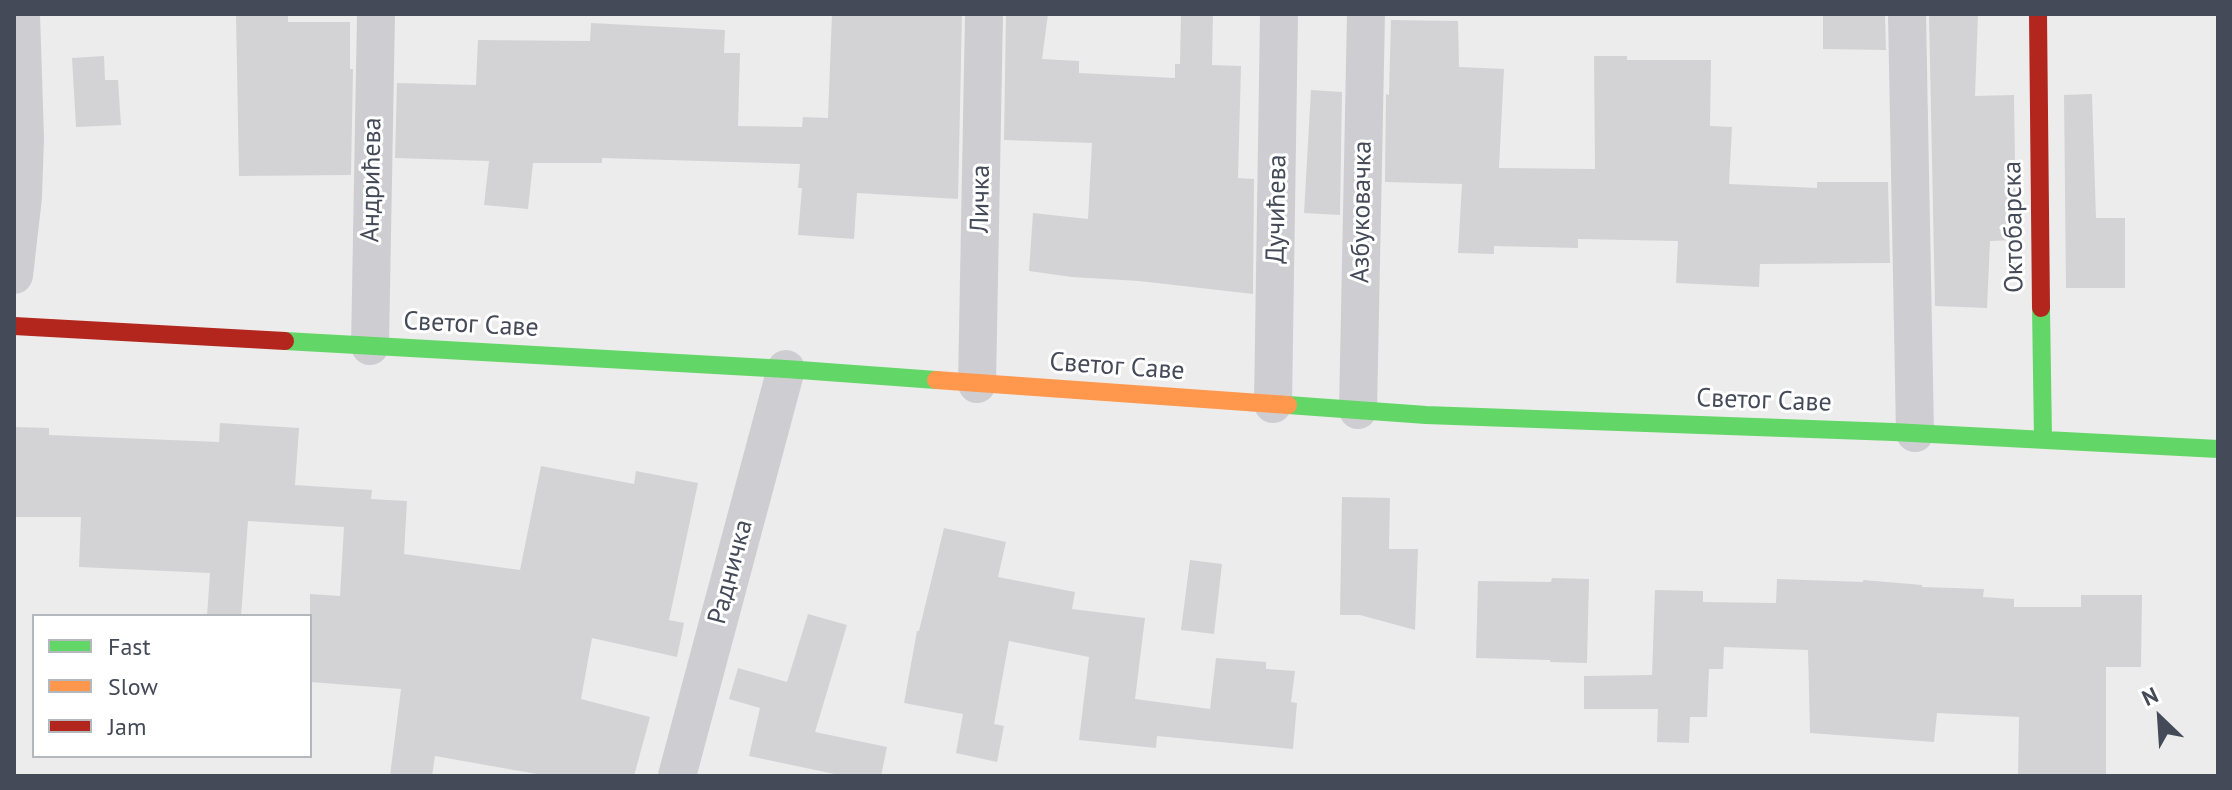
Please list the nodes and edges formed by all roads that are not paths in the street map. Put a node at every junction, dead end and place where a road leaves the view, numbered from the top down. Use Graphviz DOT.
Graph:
graph roads {
  1 [pos="21,14"];
  2 [pos="376,14"];
  3 [pos="984,14"];
  4 [pos="1279,14"];
  5 [pos="1366,14"];
  6 [pos="1907,14"];
  7 [pos="2038,14"];
  8 [pos="14,275"];
  9 [pos="14,326"];
  10 [pos="370,346"];
  11 [pos="786,369"];
  12 [pos="977,384"];
  13 [pos="1273,404"];
  14 [pos="1358,410"];
  15 [pos="1915,433"];
  16 [pos="2043,439"];
  17 [pos="2218,449"];
  18 [pos="677,776"];
  1 -- 8 [label="street"];
  2 -- 10 [label="street, Андрићева"];
  3 -- 12 [label="street, Личка"];
  4 -- 13 [label="street, Дучићева"];
  5 -- 14 [label="street, Азбуковачка"];
  6 -- 15 [label="street"];
  7 -- 16 [label="street, Октобарска"];
  9 -- 10 [label="street, Светог Саве"];
  10 -- 11 [label="street, Светог Саве"];
  11 -- 12 [label="street, Светог Саве"];
  11 -- 18 [label="street, Радничка"];
  12 -- 13 [label="street, Светог Саве"];
  13 -- 14 [label="street, Светог Саве"];
  14 -- 15 [label="street, Светог Саве"];
  15 -- 16 [label="street, Светог Саве"];
  16 -- 17 [label="street, Светог Саве"];
}
